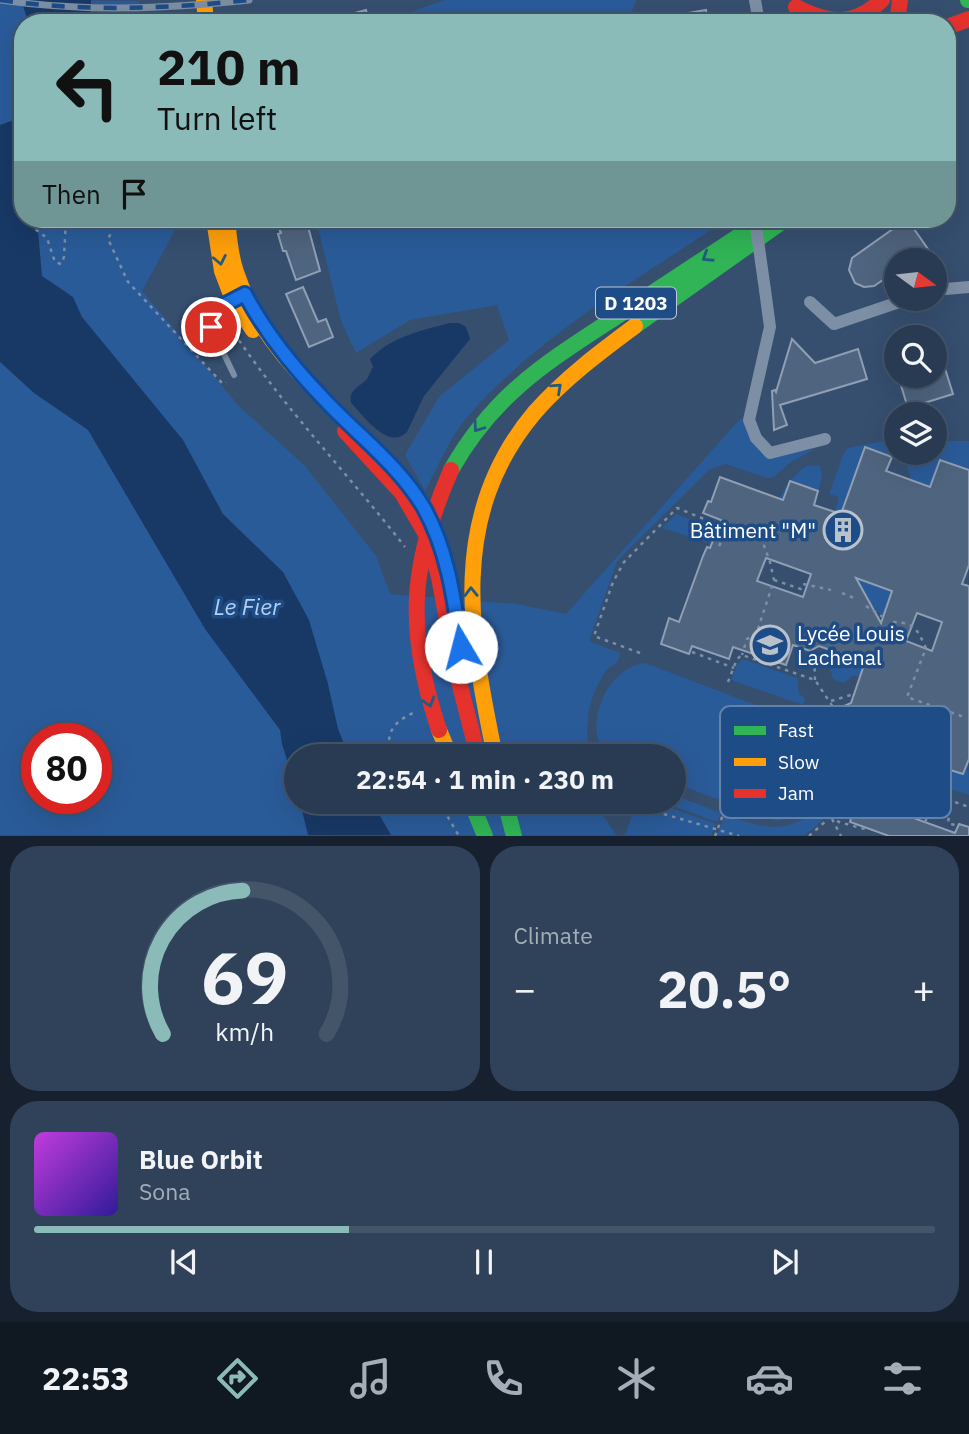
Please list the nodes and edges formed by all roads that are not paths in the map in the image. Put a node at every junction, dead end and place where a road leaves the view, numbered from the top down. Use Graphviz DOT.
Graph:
graph roads {
  1 [pos="882,0"];
  2 [pos="793,3"];
  3 [pos="811,14"];
  4 [pos="865,14"];
  5 [pos="215,228"];
  6 [pos="229,228"];
  7 [pos="750,228"];
  8 [pos="756,228"];
  9 [pos="774,228"];
  10 [pos="969,287"];
  11 [pos="947,288"];
  12 [pos="232,301"];
  13 [pos="810,302"];
  14 [pos="884,307"];
  15 [pos="234,375"];
  16 [pos="825,439"];
  17 [pos="445,744"];
  18 [pos="475,744"];
  19 [pos="489,744"];
  20 [pos="491,744"];
  21 [pos="476,814"];
  22 [pos="494,814"];
  23 [pos="508,814"];
  24 [pos="485,835"];
  25 [pos="499,835"];
  26 [pos="514,835"];
  1 -- 4 [label="main road"];
  2 -- 3 [label="main road"];
  5 -- 12 [label="main road, D 1203, one-way"];
  6 -- 12 [label="main road, D 1203"];
  7 -- 17 [label="main road, D 1203, one-way, bridge"];
  8 -- 16 [label="street, bridge"];
  20 -- 9 [label="main road, D 1203, one-way"];
  10 -- 11 [label="street"];
  12 -- 15 [label="lane"];
  12 -- 18 [label="main road, D 1203"];
  12 -- 19 [label="main road, D 1203"];
  13 -- 14 [label="street"];
  21 -- 24 [label="main road"];
  22 -- 25 [label="main road"];
  23 -- 26 [label="main road"];
}
